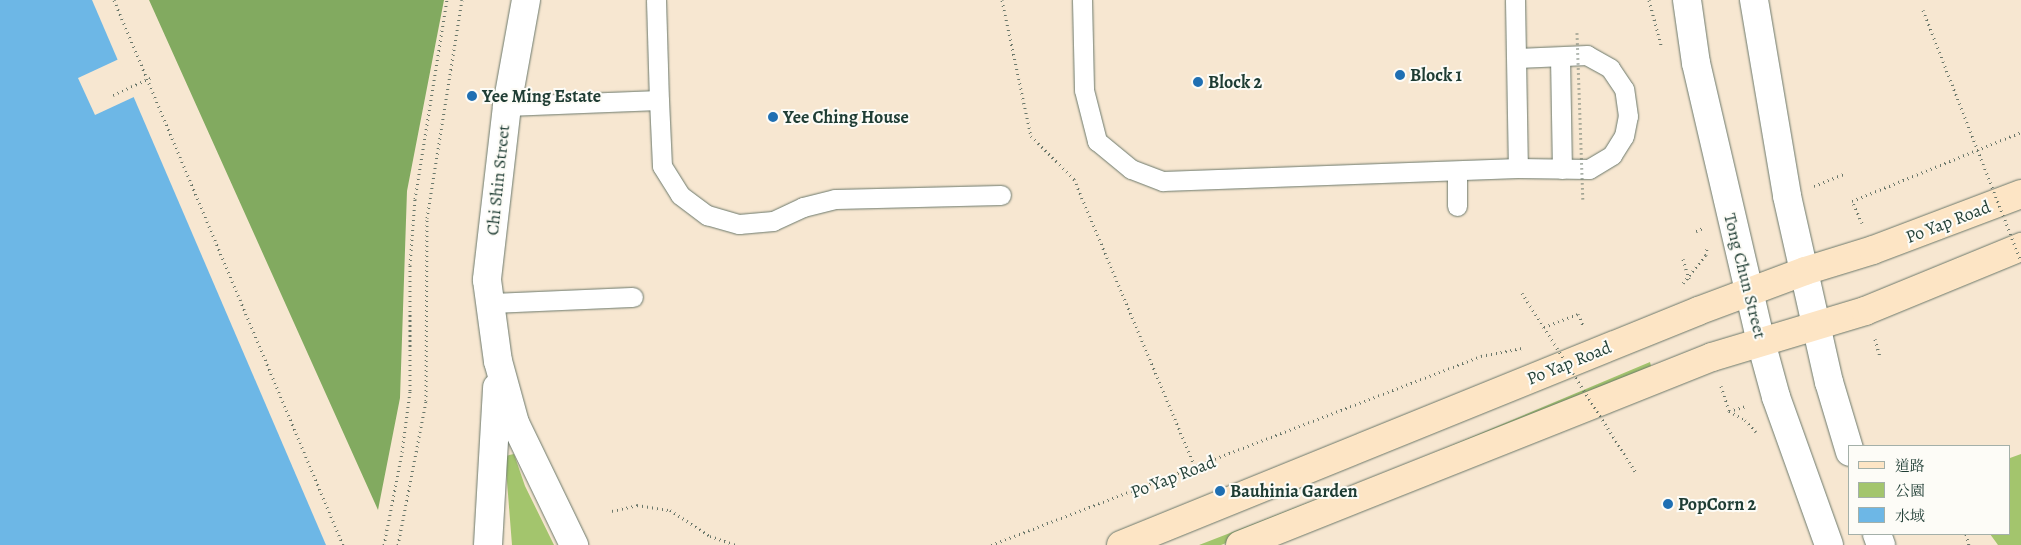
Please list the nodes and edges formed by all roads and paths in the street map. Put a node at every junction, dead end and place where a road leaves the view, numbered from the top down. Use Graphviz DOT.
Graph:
graph roads {
  1 [pos="114,0"];
  2 [pos="447,0"];
  3 [pos="462,0"];
  4 [pos="526,0"];
  5 [pos="656,0"];
  6 [pos="1002,0"];
  7 [pos="1082,0"];
  8 [pos="1515,0"];
  9 [pos="1687,0"];
  10 [pos="1754,0"];
  11 [pos="1923,10"];
  12 [pos="1578,34"];
  13 [pos="1560,57"];
  14 [pos="1516,58"];
  15 [pos="150,78"];
  16 [pos="113,95"];
  17 [pos="659,100"];
  18 [pos="507,106"];
  19 [pos="2021,132"];
  20 [pos="1518,168"];
  21 [pos="1562,169"];
  22 [pos="1457,171"];
  23 [pos="2021,194"];
  24 [pos="1001,195"];
  25 [pos="1583,201"];
  26 [pos="1852,201"];
  27 [pos="1457,206"];
  28 [pos="1708,227"];
  29 [pos="1707,236"];
  30 [pos="1707,246"];
  31 [pos="2021,247"];
  32 [pos="1683,259"];
  33 [pos="2021,262"];
  34 [pos="1805,271"];
  35 [pos="1688,279"];
  36 [pos="1682,285"];
  37 [pos="1522,293"];
  38 [pos="1748,293"];
  39 [pos="633,297"];
  40 [pos="490,303"];
  41 [pos="1578,314"];
  42 [pos="1816,326"];
  43 [pos="1544,327"];
  44 [pos="1559,342"];
  45 [pos="1761,342"];
  46 [pos="1549,343"];
  47 [pos="1530,347"];
  48 [pos="498,360"];
  49 [pos="1848,445"];
  50 [pos="1196,468"];
  51 [pos="1635,471"];
  52 [pos="612,511"];
  53 [pos="343,545"];
  54 [pos="384,545"];
  55 [pos="398,545"];
  56 [pos="488,545"];
  57 [pos="574,545"];
  58 [pos="736,545"];
  59 [pos="991,545"];
  60 [pos="1121,545"];
  61 [pos="1240,545"];
  62 [pos="1829,545"];
  1 -- 15 [label="path"];
  2 -- 54 [label="path"];
  3 -- 55 [label="path"];
  4 -- 18 [label="street, Chi Shin Street"];
  5 -- 17 [label="lane"];
  6 -- 50 [label="path"];
  7 -- 22 [label="lane"];
  8 -- 14 [label="lane"];
  9 -- 38 [label="street, Tong Chun Street"];
  10 -- 34 [label="street"];
  11 -- 33 [label="path, bridge"];
  12 -- 25 [label="path, bridge"];
  13 -- 14 [label="lane"];
  13 -- 21 [label="lane"];
  13 -- 21 [label="lane"];
  14 -- 20 [label="lane"];
  15 -- 16 [label="path"];
  15 -- 53 [label="path"];
  17 -- 18 [label="lane"];
  17 -- 24 [label="lane"];
  18 -- 40 [label="street, Chi Shin Street"];
  19 -- 26 [label="path"];
  20 -- 21 [label="lane"];
  20 -- 22 [label="lane"];
  22 -- 27 [label="lane"];
  23 -- 34 [label="main road, Po Yap Road"];
  28 -- 29 [label="path"];
  30 -- 35 [label="path"];
  31 -- 42 [label="main road"];
  32 -- 35 [label="path"];
  34 -- 38 [label="main road, Po Yap Road"];
  34 -- 42 [label="street"];
  35 -- 36 [label="path"];
  37 -- 43 [label="path, bridge"];
  38 -- 45 [label="street, Tong Chun Street"];
  38 -- 60 [label="main road, Po Yap Road"];
  39 -- 40 [label="lane"];
  40 -- 48 [label="street, Chi Shin Street"];
  41 -- 43 [label="path"];
  42 -- 45 [label="main road"];
  42 -- 49 [label="street"];
  43 -- 51 [label="path, bridge"];
  44 -- 46 [label="path, Po Yap Road"];
  45 -- 61 [label="main road"];
  45 -- 62 [label="street, Tong Chun Street"];
  47 -- 50 [label="path, Po Yap Road"];
  48 -- 56 [label="street, Chi Shin Street"];
  48 -- 57 [label="street, Chi Shin Street"];
  50 -- 59 [label="path, Po Yap Road"];
  52 -- 58 [label="path"];
}
